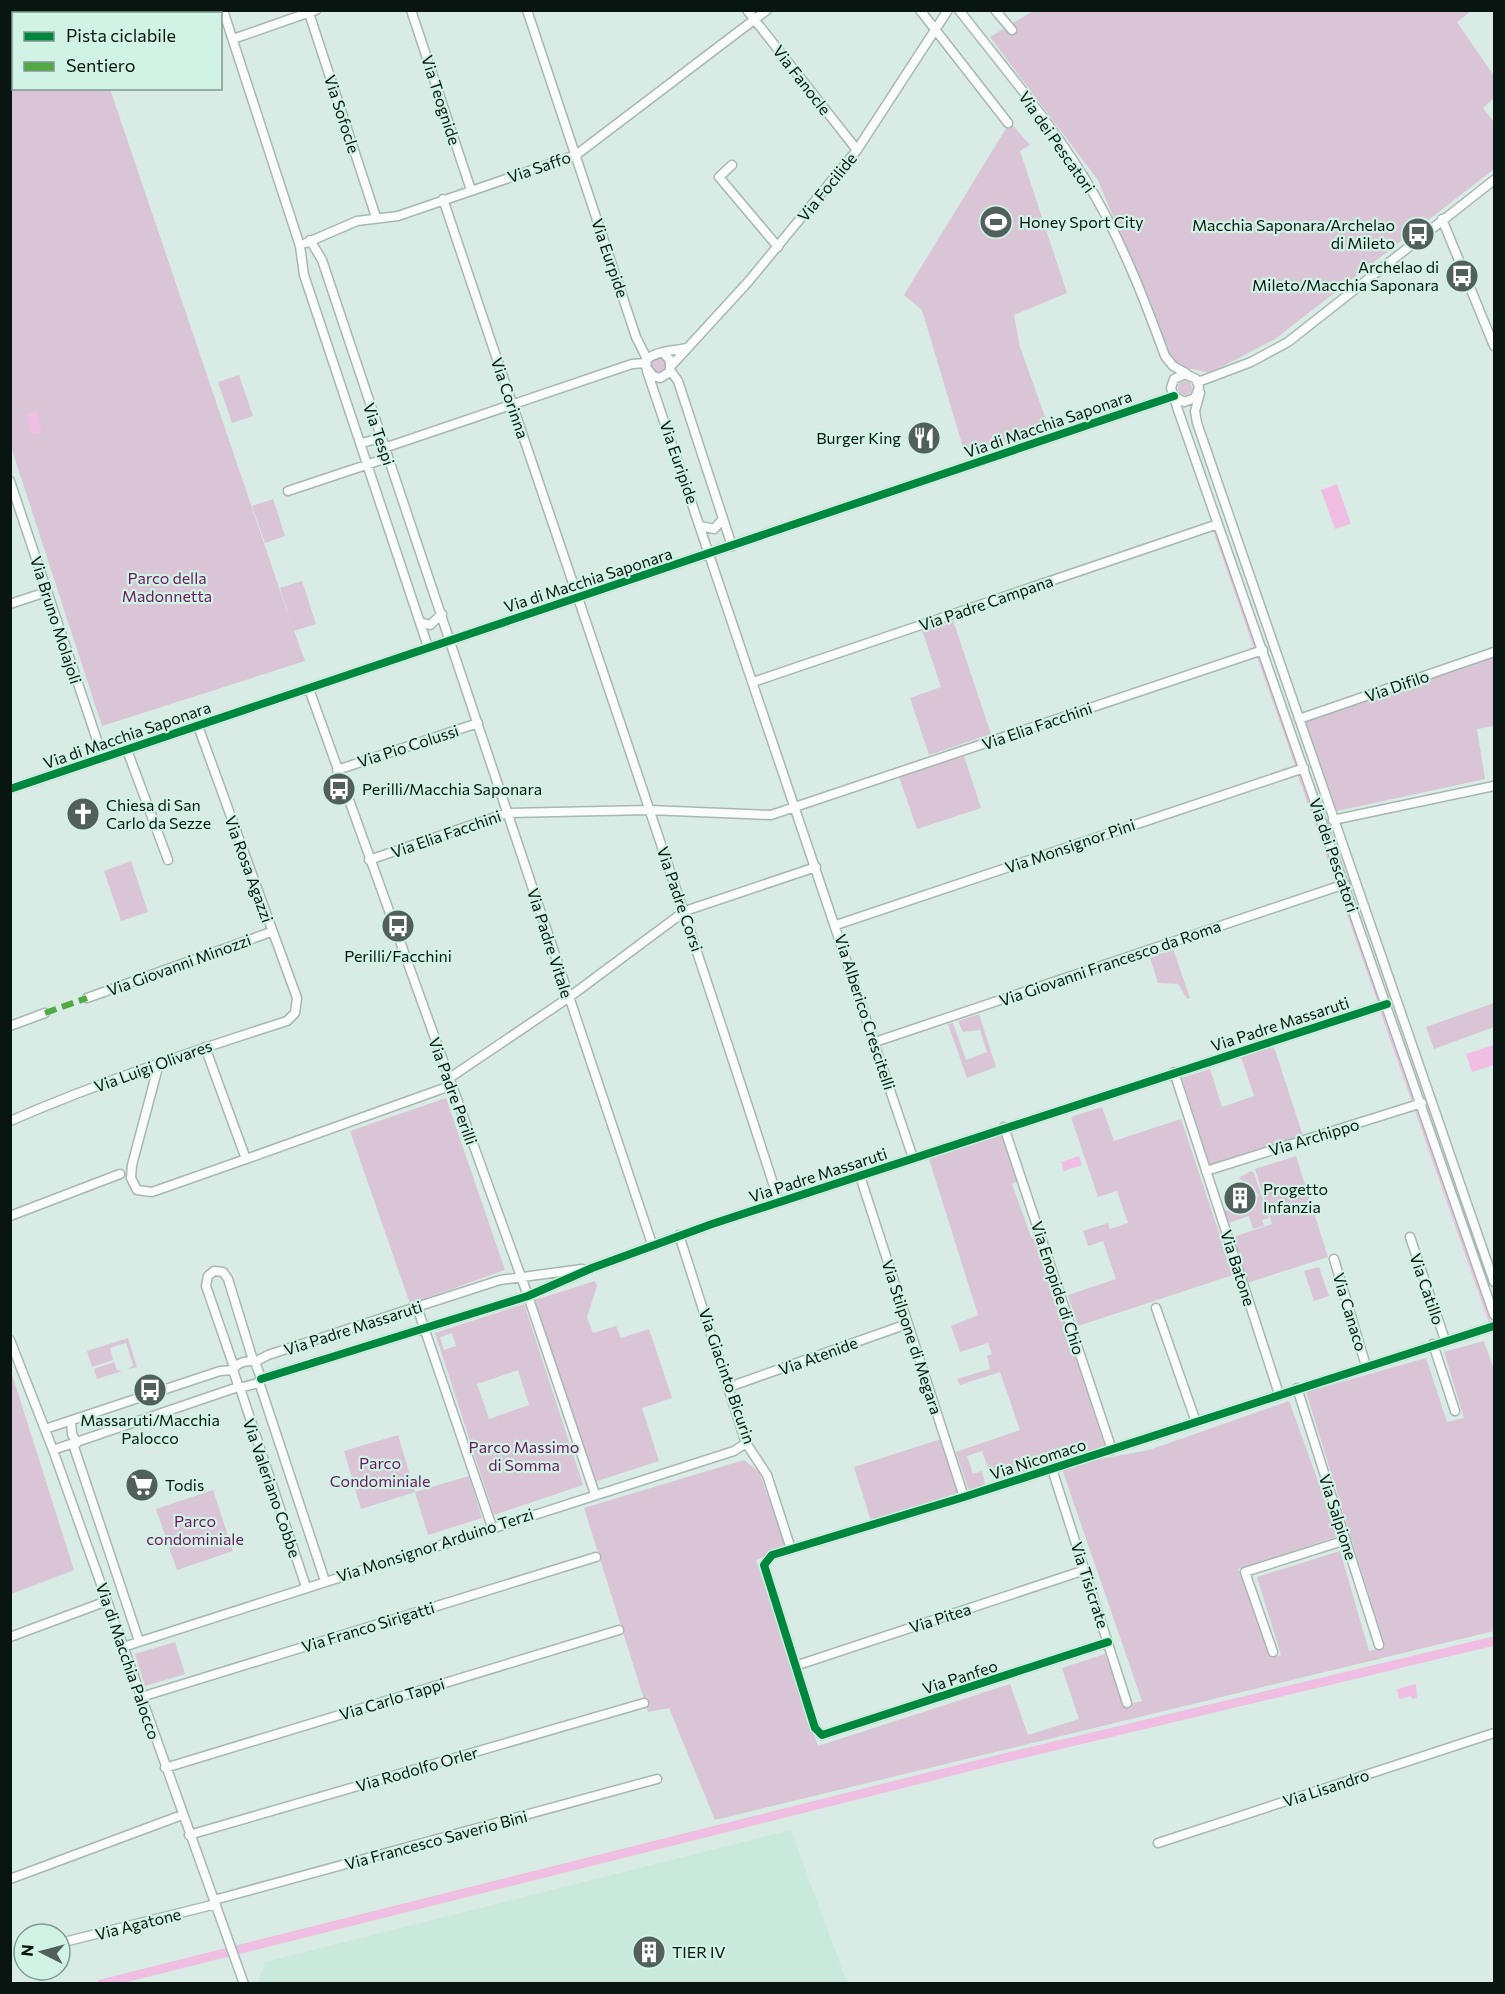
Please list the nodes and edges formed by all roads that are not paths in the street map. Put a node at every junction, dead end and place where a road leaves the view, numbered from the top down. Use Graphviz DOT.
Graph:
graph roads {
  1 [pos="223,10"];
  2 [pos="411,10"];
  3 [pos="527,10"];
  4 [pos="747,10"];
  5 [pos="767,10"];
  6 [pos="921,10"];
  7 [pos="948,10"];
  8 [pos="959,10"];
  9 [pos="995,10"];
  10 [pos="311,11"];
  11 [pos="754,20"];
  12 [pos="936,30"];
  13 [pos="1012,30"];
  14 [pos="233,39"];
  15 [pos="1008,123"];
  16 [pos="857,150"];
  17 [pos="576,155"];
  18 [pos="732,165"];
  19 [pos="1493,184"];
  20 [pos="471,190"];
  21 [pos="443,199"];
  22 [pos="376,217"];
  23 [pos="1442,219"];
  24 [pos="310,240"];
  25 [pos="300,246"];
  26 [pos="778,247"];
  27 [pos="1494,346"];
  28 [pos="686,348"];
  29 [pos="664,354"];
  30 [pos="647,364"];
  31 [pos="671,368"];
  32 [pos="1190,374"];
  33 [pos="1199,385"];
  34 [pos="1174,396"];
  35 [pos="512,404"];
  36 [pos="1181,417"];
  37 [pos="1197,423"];
  38 [pos="380,438"];
  39 [pos="362,443"];
  40 [pos="384,448"];
  41 [pos="387,458"];
  42 [pos="369,465"];
  43 [pos="10,481"];
  44 [pos="288,491"];
  45 [pos="723,519"];
  46 [pos="1218,524"];
  47 [pos="701,526"];
  48 [pos="732,546"];
  49 [pos="710,554"];
  50 [pos="46,592"];
  51 [pos="577,597"];
  52 [pos="10,604"];
  53 [pos="442,614"];
  54 [pos="420,622"];
  55 [pos="451,640"];
  56 [pos="428,647"];
  57 [pos="1258,652"];
  58 [pos="1494,652"];
  59 [pos="753,682"];
  60 [pos="309,689"];
  61 [pos="1299,720"];
  62 [pos="478,723"];
  63 [pos="198,726"];
  64 [pos="127,750"];
  65 [pos="103,758"];
  66 [pos="337,770"];
  67 [pos="1299,770"];
  68 [pos="1494,786"];
  69 [pos="10,789"];
  70 [pos="795,807"];
  71 [pos="648,810"];
  72 [pos="507,813"];
  73 [pos="1333,820"];
  74 [pos="168,860"];
  75 [pos="369,860"];
  76 [pos="816,867"];
  77 [pos="1338,887"];
  78 [pos="685,911"];
  79 [pos="836,925"];
  80 [pos="271,932"];
  81 [pos="87,998"];
  82 [pos="568,998"];
  83 [pos="1382,1005"];
  84 [pos="45,1013"];
  85 [pos="295,1013"];
  86 [pos="10,1026"];
  87 [pos="875,1042"];
  88 [pos="206,1047"];
  89 [pos="157,1071"];
  90 [pos="1174,1072"];
  91 [pos="449,1083"];
  92 [pos="1417,1105"];
  93 [pos="10,1121"];
  94 [pos="1004,1127"];
  95 [pos="914,1158"];
  96 [pos="246,1159"];
  97 [pos="1206,1171"];
  98 [pos="120,1174"];
  99 [pos="860,1176"];
  100 [pos="779,1202"];
  101 [pos="10,1216"];
  102 [pos="679,1235"];
  103 [pos="1410,1237"];
  104 [pos="652,1244"];
  105 [pos="1334,1259"];
  106 [pos="592,1268"];
  107 [pos="521,1276"];
  108 [pos="1494,1282"];
  109 [pos="528,1296"];
  110 [pos="417,1307"];
  111 [pos="1156,1308"];
  112 [pos="1494,1315"];
  113 [pos="907,1324"];
  114 [pos="1491,1327"];
  115 [pos="425,1329"];
  116 [pos="10,1340"];
  117 [pos="1445,1340"];
  118 [pos="1433,1344"];
  119 [pos="252,1361"];
  120 [pos="1366,1366"];
  121 [pos="235,1367"];
  122 [pos="259,1381"];
  123 [pos="239,1387"];
  124 [pos="729,1387"];
  125 [pos="1297,1388"];
  126 [pos="1279,1394"];
  127 [pos="1455,1411"];
  128 [pos="71,1420"];
  129 [pos="1196,1422"];
  130 [pos="45,1429"];
  131 [pos="746,1443"];
  132 [pos="75,1444"];
  133 [pos="53,1450"];
  134 [pos="1112,1450"];
  135 [pos="1052,1468"];
  136 [pos="594,1494"];
  137 [pos="964,1497"];
  138 [pos="492,1527"];
  139 [pos="1346,1540"];
  140 [pos="791,1549"];
  141 [pos="596,1557"];
  142 [pos="1085,1570"];
  143 [pos="325,1581"];
  144 [pos="306,1587"];
  145 [pos="107,1601"];
  146 [pos="619,1630"];
  147 [pos="10,1637"];
  148 [pos="140,1641"];
  149 [pos="1108,1642"];
  150 [pos="1379,1646"];
  151 [pos="123,1647"];
  152 [pos="1273,1652"];
  153 [pos="795,1666"];
  154 [pos="141,1698"];
  155 [pos="1127,1702"];
  156 [pos="644,1704"];
  157 [pos="1494,1733"];
  158 [pos="820,1734"];
  159 [pos="165,1768"];
  160 [pos="657,1779"];
  161 [pos="182,1815"];
  162 [pos="189,1834"];
  163 [pos="1158,1843"];
  164 [pos="10,1879"];
  165 [pos="215,1902"];
  166 [pos="72,1940"];
  167 [pos="244,1983"];
  1 -- 14 [label="street, Via Tespi"];
  2 -- 20 [label="street, Via Teognide"];
  3 -- 17 [label="street"];
  4 -- 11 [label="street, Via Fanocle"];
  5 -- 11 [label="street, Via Saffo"];
  6 -- 12 [label="street"];
  7 -- 12 [label="street, Via Focilide"];
  8 -- 32 [label="street, Via dei Pescatori"];
  9 -- 13 [label="street"];
  10 -- 14 [label="street"];
  10 -- 22 [label="street, Via Sofocle"];
  11 -- 16 [label="street, Via Fanocle"];
  11 -- 17 [label="street, Via Saffo"];
  12 -- 15 [label="street"];
  12 -- 16 [label="street, Via Focilide"];
  14 -- 25 [label="street, Via Tespi"];
  16 -- 26 [label="street, Via Focilide"];
  17 -- 20 [label="street, Via Saffo"];
  17 -- 30 [label="street, Via Eurpide"];
  18 -- 26 [label="street"];
  19 -- 23 [label="street"];
  20 -- 21 [label="street, Via Saffo"];
  21 -- 22 [label="street, Via Saffo"];
  21 -- 35 [label="street, Via Corinna"];
  22 -- 24 [label="street, Via Saffo"];
  23 -- 27 [label="street"];
  23 -- 33 [label="street"];
  24 -- 25 [label="street"];
  24 -- 38 [label="street, Via Tespi"];
  25 -- 39 [label="street, Via Tespi"];
  26 -- 28 [label="street, Via Focilide"];
  28 -- 29 [label="street"];
  28 -- 31 [label="street, Via Focilide"];
  29 -- 30 [label="street"];
  29 -- 31 [label="street"];
  30 -- 31 [label="street"];
  30 -- 35 [label="street"];
  30 -- 47 [label="street, Via Euripide"];
  31 -- 45 [label="street, Via Euripide"];
  32 -- 33 [label="street"];
  32 -- 34 [label="street"];
  33 -- 34 [label="street"];
  33 -- 37 [label="street, Via dei Pescatori"];
  34 -- 36 [label="street, Via dei Pescatori"];
  34 -- 48 [label="street, Via di Macchia Saponara"];
  35 -- 40 [label="street"];
  35 -- 51 [label="street, Via Corinna"];
  36 -- 37 [label="street"];
  36 -- 46 [label="street, Via dei Pescatori"];
  37 -- 61 [label="street, Via dei Pescatori"];
  38 -- 39 [label="street"];
  38 -- 40 [label="street, Via Tespi"];
  39 -- 42 [label="street, Via Tespi"];
  40 -- 41 [label="street, Via Tespi"];
  41 -- 42 [label="street"];
  41 -- 53 [label="street, Via Tespi"];
  42 -- 44 [label="street"];
  42 -- 54 [label="street, Via Tespi"];
  43 -- 50 [label="street, Via Bruno Molajoli"];
  45 -- 47 [label="street"];
  45 -- 48 [label="street, Via Euripide"];
  46 -- 57 [label="street, Via dei Pescatori"];
  46 -- 59 [label="street, Via Padre Campana"];
  47 -- 49 [label="street, Via Euripide"];
  48 -- 49 [label="street, Via di Macchia Saponara"];
  49 -- 51 [label="street, Via di Macchia Saponara"];
  49 -- 59 [label="street"];
  50 -- 52 [label="street"];
  50 -- 65 [label="street, Via Bruno Molajoli"];
  51 -- 55 [label="street, Via di Macchia Saponara"];
  51 -- 71 [label="street, Via Padre Corsi"];
  53 -- 54 [label="street"];
  53 -- 55 [label="street, Via Tespi"];
  54 -- 56 [label="street, Via Tespi"];
  55 -- 56 [label="street, Via di Macchia Saponara"];
  55 -- 62 [label="street, Via Padre Vitale"];
  56 -- 60 [label="street, Via di Macchia Saponara"];
  57 -- 67 [label="street, Via dei Pescatori"];
  57 -- 70 [label="street, Via Elia Facchini"];
  58 -- 61 [label="street, Via Difilo"];
  59 -- 70 [label="street"];
  60 -- 63 [label="street, Via di Macchia Saponara"];
  60 -- 66 [label="street, Via Padre Perilli"];
  61 -- 73 [label="street, Via dei Pescatori"];
  62 -- 66 [label="street, Via Pio Colussi"];
  62 -- 72 [label="street, Via Padre Vitale"];
  63 -- 64 [label="street, Via di Macchia Saponara"];
  63 -- 80 [label="street, Via Rosa Agazzi"];
  64 -- 65 [label="street, Via di Macchia Saponara"];
  64 -- 74 [label="street"];
  65 -- 69 [label="street, Via di Macchia Saponara"];
  66 -- 75 [label="street, Via Padre Perilli"];
  67 -- 77 [label="street, Via dei Pescatori"];
  67 -- 79 [label="street, Via Monsignor Pini"];
  68 -- 73 [label="street"];
  70 -- 71 [label="street, Via Elia Facchini"];
  70 -- 76 [label="street, Via Alberico Crescitelli"];
  71 -- 72 [label="street, Via Elia Facchini"];
  71 -- 78 [label="street, Via Padre Corsi"];
  72 -- 75 [label="street, Via Elia Facchini"];
  72 -- 82 [label="street, Via Padre Vitale"];
  73 -- 108 [label="street, Via dei Pescatori"];
  75 -- 91 [label="street, Via Padre Perilli"];
  76 -- 78 [label="street"];
  76 -- 79 [label="street, Via Alberico Crescitelli"];
  77 -- 83 [label="street, Via dei Pescatori"];
  77 -- 87 [label="street, Via Giovanni Francesco da Roma"];
  78 -- 82 [label="street"];
  78 -- 100 [label="street, Via Padre Corsi"];
  79 -- 87 [label="street, Via Alberico Crescitelli"];
  80 -- 81 [label="street, Via Giovanni Minozzi"];
  80 -- 85 [label="street, Via Rosa Agazzi"];
  82 -- 91 [label="street"];
  82 -- 104 [label="street, Via Padre Vitale"];
  83 -- 90 [label="street, Via Padre Massaruti"];
  83 -- 92 [label="street, Via dei Pescatori"];
  84 -- 86 [label="street"];
  85 -- 88 [label="street, Via Luigi Olivares"];
  87 -- 95 [label="street, Via Alberico Crescitelli"];
  88 -- 93 [label="street, Via Luigi Olivares"];
  88 -- 96 [label="street"];
  89 -- 96 [label="street"];
  90 -- 94 [label="street, Via Padre Massaruti"];
  90 -- 97 [label="street, Via Batone"];
  91 -- 96 [label="street"];
  91 -- 107 [label="street, Via Padre Perilli"];
  92 -- 97 [label="street, Via Archippo"];
  92 -- 112 [label="street, Via dei Pescatori"];
  94 -- 95 [label="street, Via Padre Massaruti"];
  94 -- 134 [label="street, Via Enopide di Chio"];
  95 -- 99 [label="street, Via Padre Massaruti"];
  97 -- 126 [label="street, Via Batone"];
  98 -- 101 [label="street"];
  99 -- 100 [label="street, Via Padre Massaruti"];
  99 -- 113 [label="street, Via Stilpone di Megara"];
  100 -- 102 [label="street, Via Padre Massaruti"];
  102 -- 104 [label="street, Via Padre Massaruti"];
  102 -- 124 [label="street, Via Giacinto Bicurin"];
  103 -- 117 [label="street, Via Catillo"];
  104 -- 106 [label="street, Via Padre Massaruti"];
  105 -- 120 [label="street, Via Canaco"];
  106 -- 107 [label="street, Via Padre Massaruti"];
  106 -- 109 [label="street, Via Padre Massaruti"];
  107 -- 109 [label="street, Via Padre Perilli"];
  107 -- 110 [label="street, Via Padre Massaruti"];
  109 -- 115 [label="street, Via Padre Massaruti"];
  109 -- 136 [label="street, Via Padre Perilli"];
  110 -- 115 [label="street"];
  110 -- 119 [label="street, Via Padre Massaruti"];
  111 -- 129 [label="street"];
  113 -- 124 [label="street, Via Atenide"];
  113 -- 137 [label="street, Via Stilpone di Megara"];
  114 -- 117 [label="street, Via Nicomaco"];
  115 -- 122 [label="street, Via Padre Massaruti"];
  115 -- 138 [label="street"];
  116 -- 130 [label="street, Via di Macchia Palocco"];
  117 -- 118 [label="street, Via Nicomaco"];
  118 -- 120 [label="street, Via Nicomaco"];
  118 -- 127 [label="street"];
  119 -- 121 [label="street, Via Padre Massaruti"];
  119 -- 121 [label="street, Via Valeriano Cobbe"];
  119 -- 122 [label="street, Via Valeriano Cobbe"];
  120 -- 125 [label="street, Via Nicomaco"];
  121 -- 123 [label="street, Via Valeriano Cobbe"];
  121 -- 128 [label="street, Via Padre Massaruti"];
  122 -- 123 [label="street, Via Padre Massaruti"];
  122 -- 143 [label="street, Via Valeriano Cobbe"];
  123 -- 132 [label="street, Via Padre Massaruti"];
  123 -- 144 [label="street, Via Valeriano Cobbe"];
  124 -- 131 [label="street, Via Giacinto Bicurin"];
  125 -- 126 [label="street, Via Nicomaco"];
  125 -- 139 [label="street, Via Salpione"];
  126 -- 129 [label="street, Via Nicomaco"];
  128 -- 130 [label="street, Via Padre Massaruti"];
  128 -- 132 [label="street, Via di Macchia Palocco"];
  129 -- 134 [label="street, Via Nicomaco"];
  130 -- 133 [label="street, Via di Macchia Palocco"];
  131 -- 136 [label="street, Via Monsignor Arduino Terzi"];
  131 -- 140 [label="street, Via Giacinto Bicurin"];
  132 -- 133 [label="street, Via Padre Massaruti"];
  132 -- 148 [label="street, Via di Macchia Palocco"];
  133 -- 145 [label="street, Via di Macchia Palocco"];
  134 -- 135 [label="street, Via Nicomaco"];
  135 -- 137 [label="street, Via Nicomaco"];
  135 -- 142 [label="street, Via Tisicrate"];
  136 -- 138 [label="street, Via Monsignor Arduino Terzi"];
  137 -- 140 [label="street, Via Nicomaco"];
  138 -- 143 [label="street, Via Monsignor Arduino Terzi"];
  139 -- 150 [label="street, Via Salpione"];
  139 -- 152 [label="street"];
  140 -- 153 [label="street, Via Nicomaco"];
  141 -- 154 [label="street, Via Franco Sirigatti"];
  142 -- 149 [label="street, Via Tisicrate"];
  142 -- 153 [label="street, Via Pitea"];
  143 -- 144 [label="street, Via Monsignor Arduino Terzi"];
  144 -- 148 [label="street, Via Monsignor Arduino Terzi"];
  145 -- 147 [label="street"];
  145 -- 151 [label="street, Via di Macchia Palocco"];
  146 -- 159 [label="street, Via Carlo Tappi"];
  148 -- 151 [label="street, Via Monsignor Arduino Terzi"];
  149 -- 155 [label="street, Via Tisicrate"];
  149 -- 158 [label="street, Via Panfeo"];
  151 -- 154 [label="street, Via di Macchia Palocco"];
  153 -- 158 [label="street, Via Nicomaco"];
  154 -- 159 [label="street, Via di Macchia Palocco"];
  156 -- 162 [label="street, Via Rodolfo Orler"];
  157 -- 163 [label="street, Via Lisandro"];
  159 -- 161 [label="street, Via di Macchia Palocco"];
  160 -- 165 [label="street, Via Francesco Saverio Bini"];
  161 -- 162 [label="street, Via di Macchia Palocco"];
  161 -- 164 [label="street"];
  162 -- 165 [label="street, Via di Macchia Palocco"];
  165 -- 166 [label="street, Via Agatone"];
  165 -- 167 [label="street, Via di Macchia Palocco"];
}
